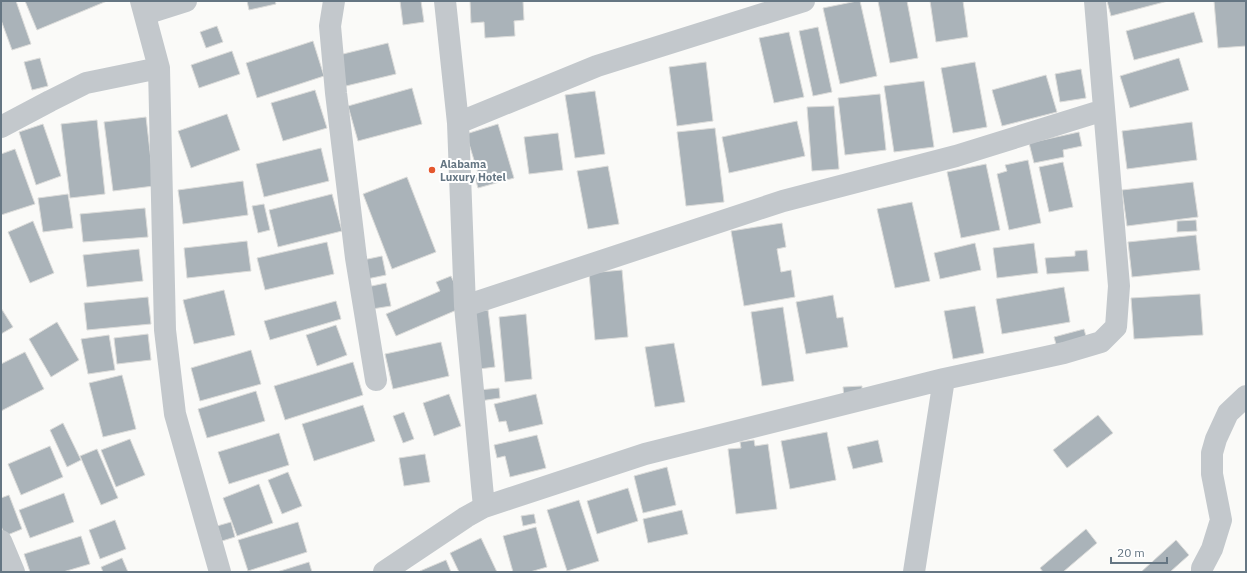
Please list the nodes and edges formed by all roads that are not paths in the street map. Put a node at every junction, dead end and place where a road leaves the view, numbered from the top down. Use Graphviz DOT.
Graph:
graph roads {
  1 [pos="186,1"];
  2 [pos="334,1"];
  3 [pos="445,1"];
  4 [pos="804,1"];
  5 [pos="1095,1"];
  6 [pos="143,7"];
  7 [pos="159,68"];
  8 [pos="1104,110"];
  9 [pos="458,123"];
  10 [pos="1,127"];
  11 [pos="465,306"];
  12 [pos="944,379"];
  13 [pos="376,380"];
  14 [pos="1246,396"];
  15 [pos="484,507"];
  16 [pos="2,547"];
  17 [pos="14,572"];
  18 [pos="220,572"];
  19 [pos="384,572"];
  20 [pos="914,572"];
  21 [pos="1202,572"];
  1 -- 6 [label="street"];
  2 -- 13 [label="street"];
  3 -- 9 [label="street"];
  4 -- 9 [label="street"];
  5 -- 8 [label="street"];
  6 -- 7 [label="street"];
  7 -- 10 [label="street"];
  7 -- 18 [label="street"];
  8 -- 11 [label="street"];
  8 -- 12 [label="street"];
  9 -- 11 [label="street"];
  11 -- 15 [label="street"];
  12 -- 15 [label="street"];
  12 -- 20 [label="street"];
  14 -- 21 [label="street"];
  15 -- 19 [label="street"];
  16 -- 17 [label="street"];
}
